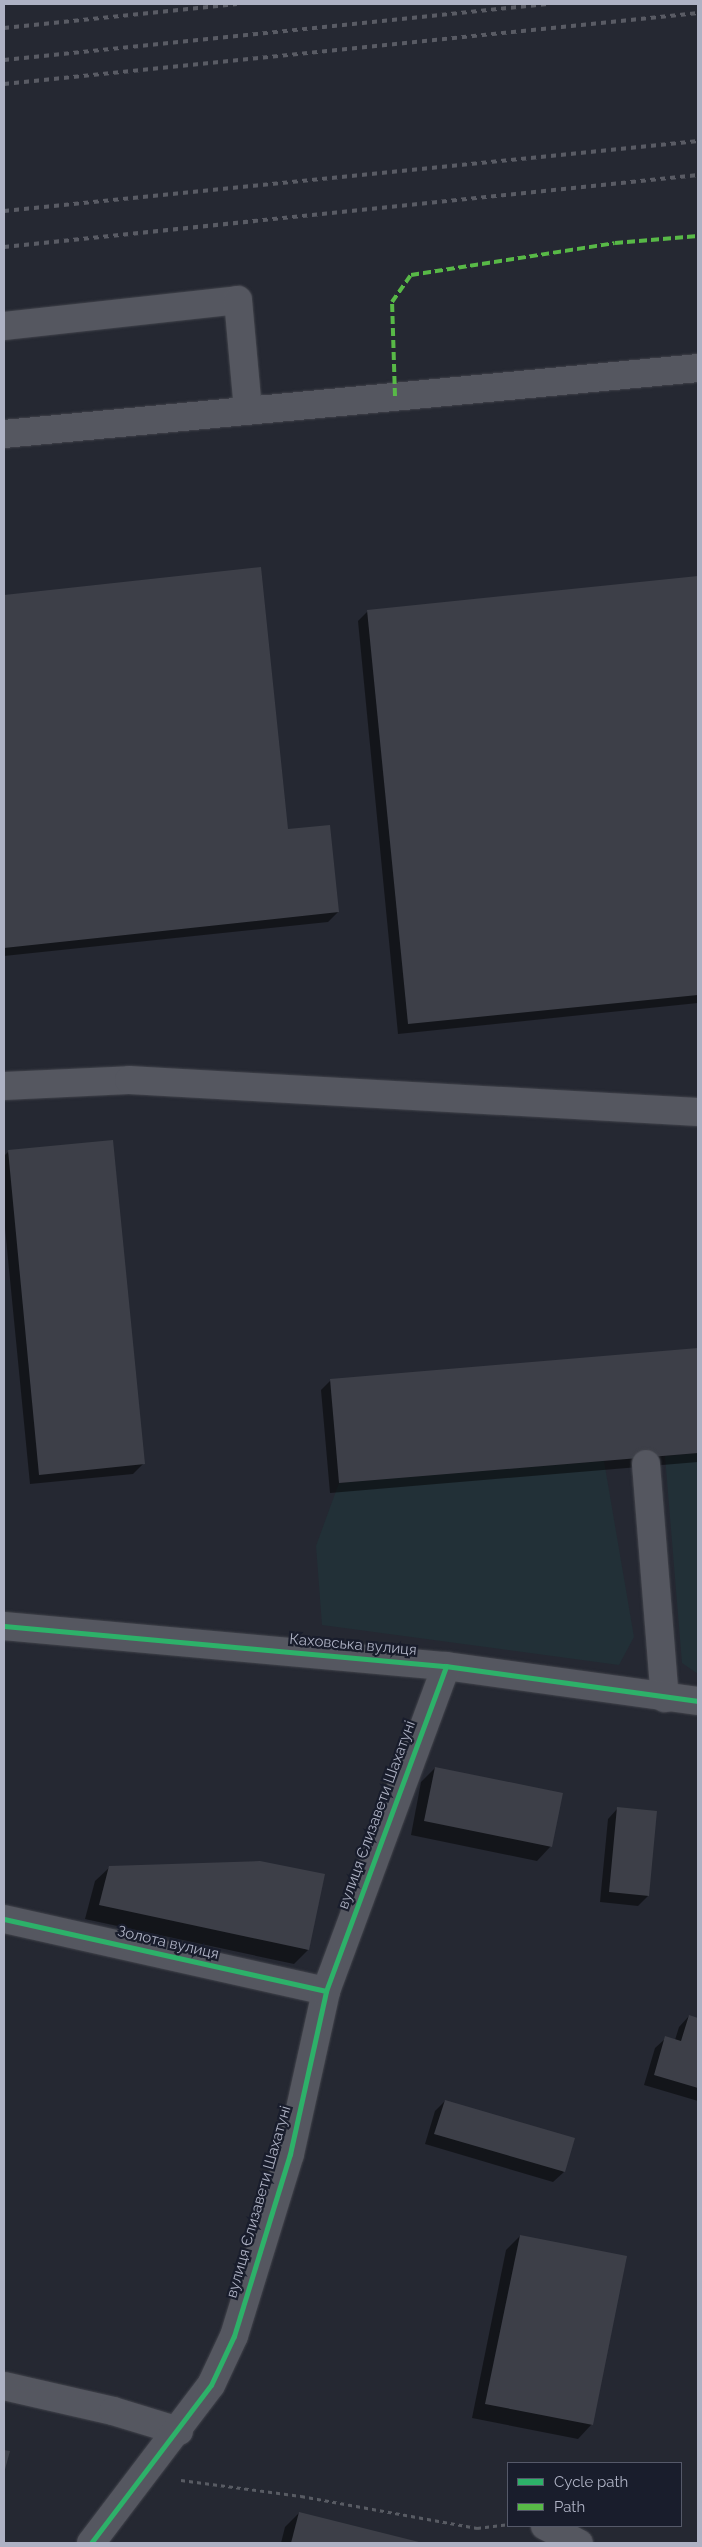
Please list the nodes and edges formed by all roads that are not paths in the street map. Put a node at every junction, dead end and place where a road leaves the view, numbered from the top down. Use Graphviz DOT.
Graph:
graph roads {
  1 [pos="4,326"];
  2 [pos="698,368"];
  3 [pos="248,410"];
  4 [pos="4,434"];
  5 [pos="4,1086"];
  6 [pos="698,1112"];
  7 [pos="646,1464"];
  8 [pos="4,1626"];
  9 [pos="446,1666"];
  10 [pos="665,1698"];
  11 [pos="698,1701"];
  12 [pos="4,1919"];
  13 [pos="326,1991"];
  14 [pos="4,2386"];
  15 [pos="179,2431"];
  16 [pos="547,2527"];
  17 [pos="92,2543"];
  18 [pos="579,2543"];
  1 -- 3 [label="street"];
  2 -- 3 [label="street"];
  3 -- 4 [label="street"];
  5 -- 6 [label="street"];
  7 -- 10 [label="street"];
  8 -- 9 [label="street, Каховська вулиця"];
  9 -- 10 [label="street, Каховська вулиця"];
  9 -- 13 [label="street, вулиця Єлизавети Шахатуні"];
  10 -- 11 [label="street, Каховська вулиця"];
  12 -- 13 [label="street, Золота вулиця"];
  13 -- 15 [label="street, вулиця Єлизавети Шахатуні"];
  14 -- 15 [label="street"];
  15 -- 17 [label="street, вулиця Єлизавети Шахатуні"];
  16 -- 18 [label="street"];
}
